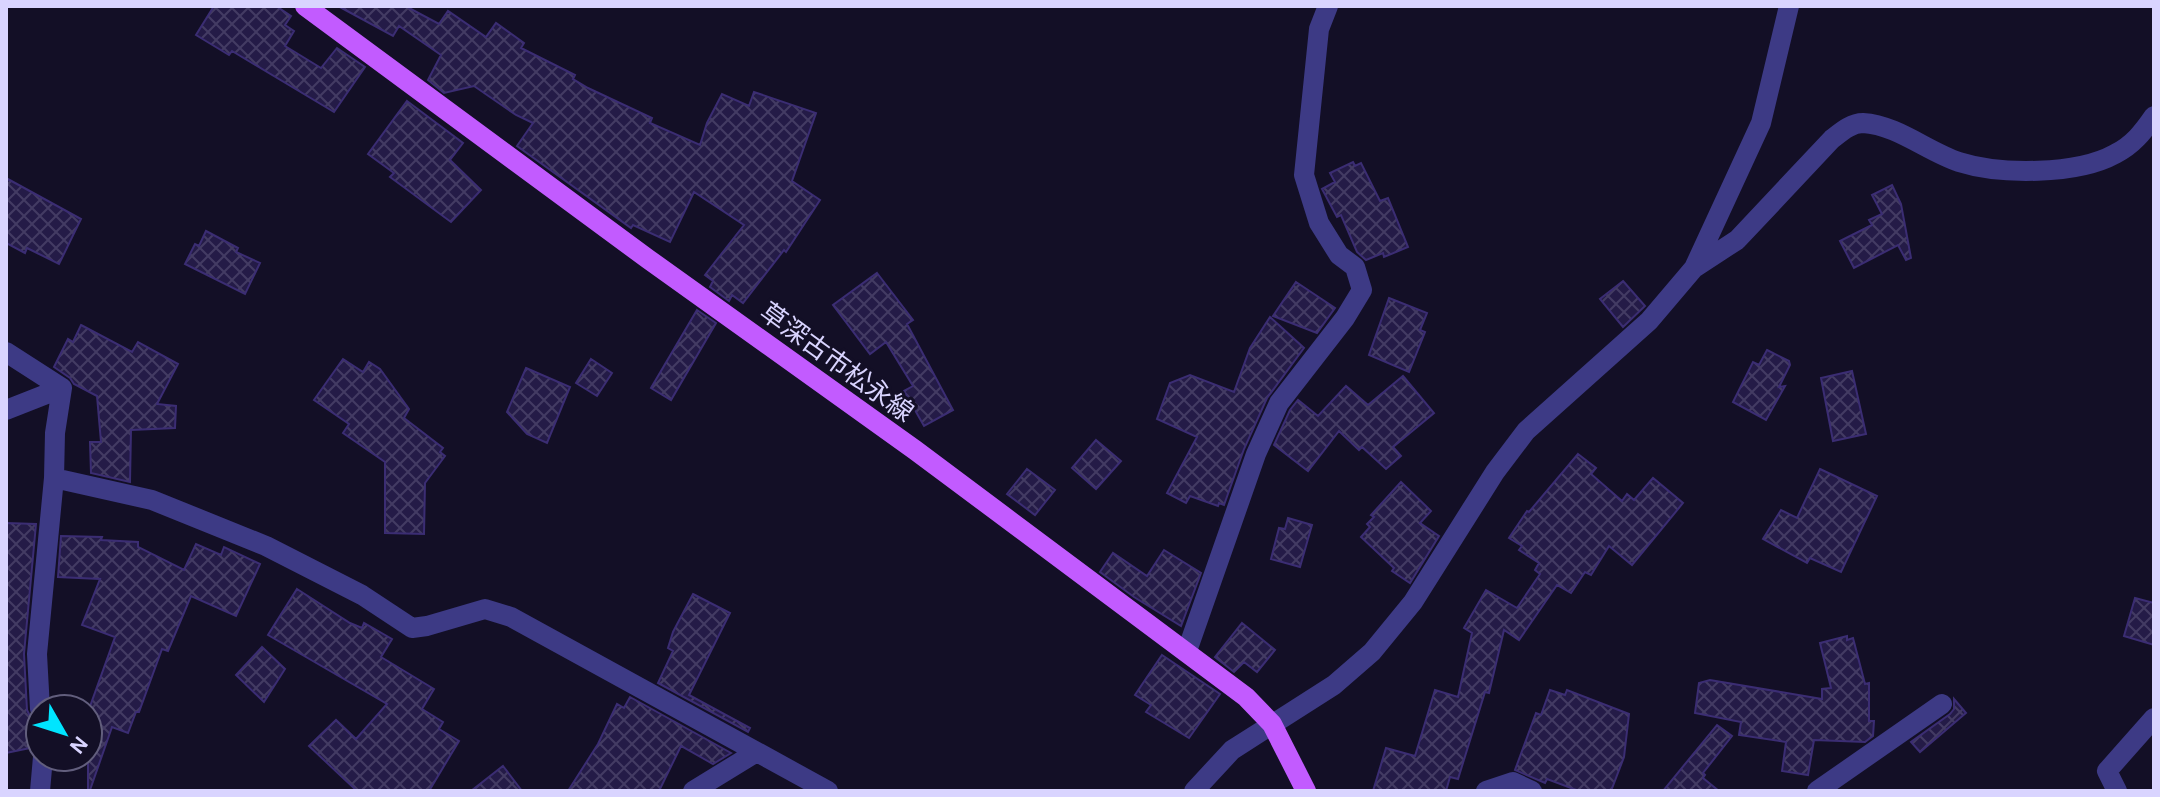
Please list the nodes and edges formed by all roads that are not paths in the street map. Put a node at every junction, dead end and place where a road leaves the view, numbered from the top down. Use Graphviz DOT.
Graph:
graph roads {
  1 [pos="1328,6"];
  2 [pos="1789,6"];
  3 [pos="317,10"];
  4 [pos="2154,116"];
  5 [pos="1694,268"];
  6 [pos="6,352"];
  7 [pos="62,388"];
  8 [pos="6,410"];
  9 [pos="54,478"];
  10 [pos="1187,651"];
  11 [pos="39,693"];
  12 [pos="1942,704"];
  13 [pos="2154,718"];
  14 [pos="1272,724"];
  15 [pos="755,753"];
  16 [pos="693,791"];
  17 [pos="828,791"];
  18 [pos="1194,791"];
  19 [pos="1306,791"];
  20 [pos="1486,791"];
  21 [pos="1532,791"];
  22 [pos="1817,791"];
  23 [pos="2117,791"];
  1 -- 10 [label="street"];
  2 -- 5 [label="street"];
  3 -- 10 [label="main road, 草深古市松永線"];
  4 -- 5 [label="street"];
  5 -- 14 [label="street"];
  6 -- 7 [label="street"];
  7 -- 8 [label="street"];
  7 -- 9 [label="street"];
  9 -- 11 [label="street"];
  9 -- 15 [label="street"];
  10 -- 14 [label="main road, 草深古市松永線"];
  12 -- 22 [label="street"];
  13 -- 23 [label="street"];
  14 -- 18 [label="street"];
  14 -- 19 [label="main road, 草深古市松永線"];
  15 -- 16 [label="street"];
  15 -- 17 [label="street"];
  20 -- 21 [label="street"];
}
